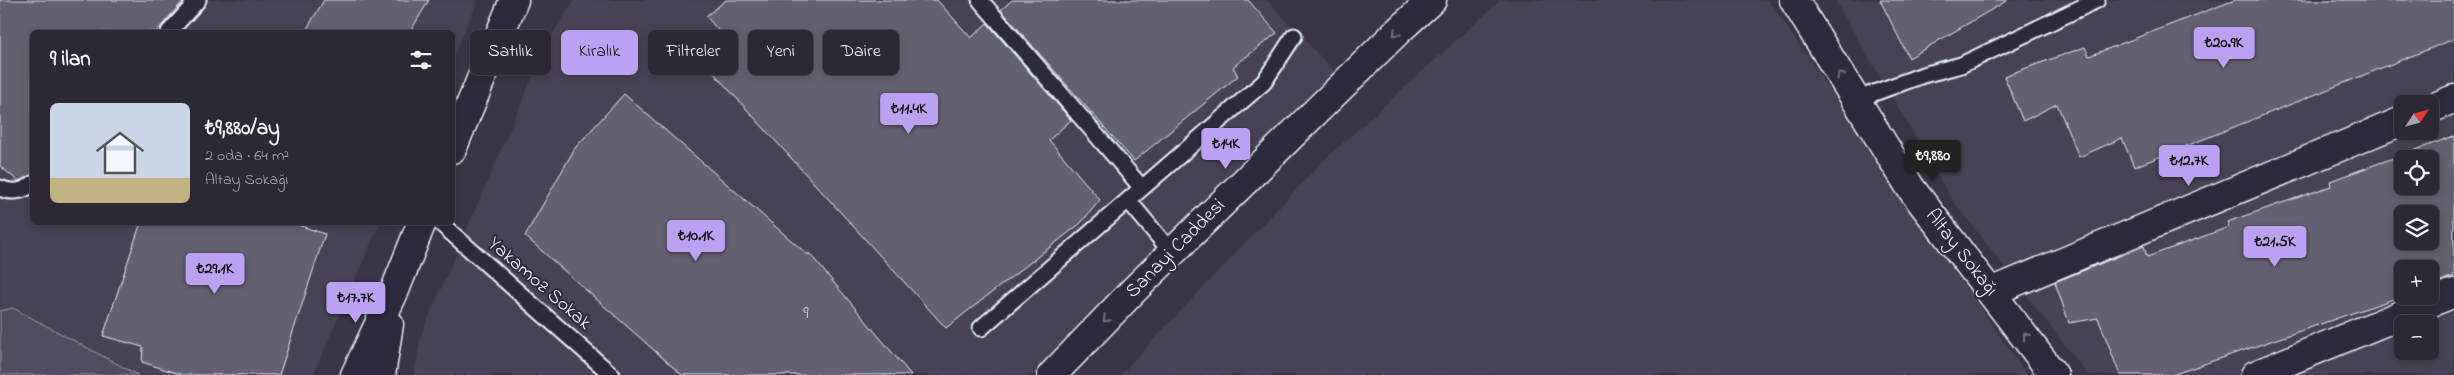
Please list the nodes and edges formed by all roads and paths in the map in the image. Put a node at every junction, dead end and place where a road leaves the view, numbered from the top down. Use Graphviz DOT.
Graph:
graph roads {
  1 [pos="198,0"];
  2 [pos="514,0"];
  3 [pos="980,0"];
  4 [pos="1432,0"];
  5 [pos="1794,0"];
  6 [pos="2097,0"];
  7 [pos="171,30"];
  8 [pos="1294,36"];
  9 [pos="2454,99"];
  10 [pos="1856,100"];
  11 [pos="2439,105"];
  12 [pos="2394,124"];
  13 [pos="455,142"];
  14 [pos="30,186"];
  15 [pos="0,188"];
  16 [pos="1142,188"];
  17 [pos="1128,200"];
  18 [pos="421,225"];
  19 [pos="442,225"];
  20 [pos="1172,254"];
  21 [pos="395,290"];
  22 [pos="1992,292"];
  23 [pos="2454,293"];
  24 [pos="981,328"];
  25 [pos="2052,374"];
  26 [pos="355,375"];
  27 [pos="381,375"];
  28 [pos="612,375"];
  29 [pos="1052,375"];
  30 [pos="2254,375"];
  1 -- 7 [label="lane"];
  2 -- 13 [label="street"];
  3 -- 16 [label="lane"];
  4 -- 20 [label="street, Sanayi Caddesi, one-way"];
  10 -- 5 [label="street, Altay Sokağı, one-way"];
  6 -- 10 [label="lane"];
  8 -- 16 [label="lane"];
  9 -- 11 [label="street"];
  10 -- 22 [label="street, Altay Sokağı"];
  12 -- 22 [label="street"];
  14 -- 15 [label="lane"];
  16 -- 17 [label="lane"];
  17 -- 20 [label="lane"];
  17 -- 24 [label="lane"];
  18 -- 21 [label="street"];
  19 -- 28 [label="lane, Yakamoz Sokak"];
  20 -- 29 [label="street, Sanayi Caddesi, one-way"];
  21 -- 26 [label="street"];
  21 -- 27 [label="street"];
  25 -- 22 [label="street, Altay Sokağı, one-way"];
  23 -- 30 [label="street"];
}
